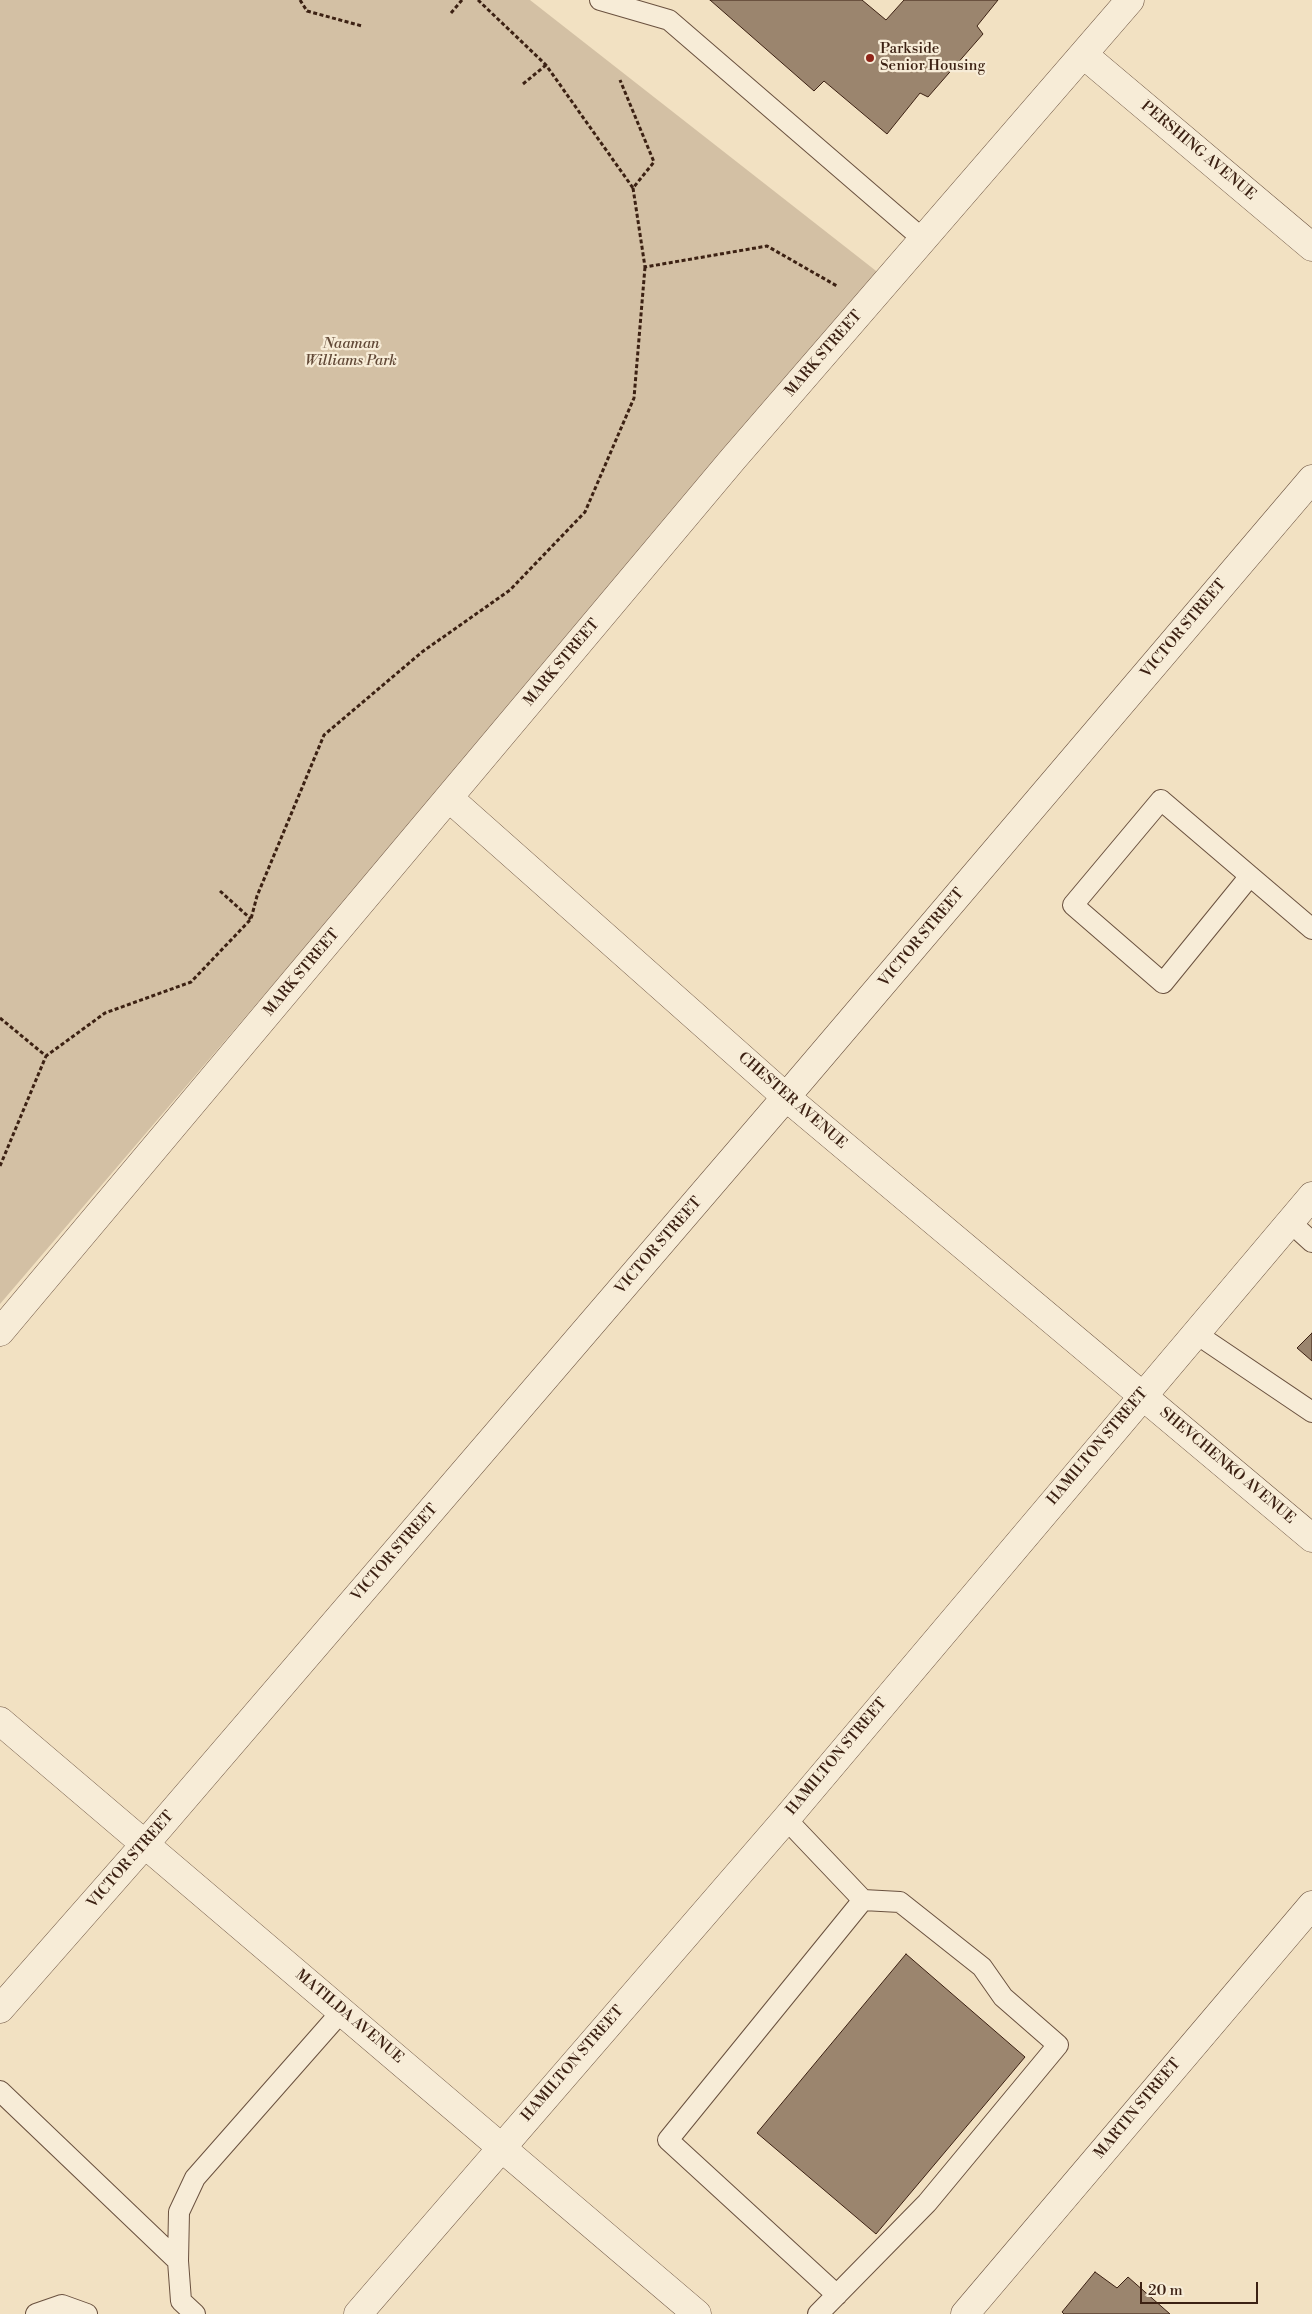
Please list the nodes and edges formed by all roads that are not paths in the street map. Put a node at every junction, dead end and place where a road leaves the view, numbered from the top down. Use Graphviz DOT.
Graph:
graph roads {
  1 [pos="600,0"];
  2 [pos="1130,0"];
  3 [pos="1084,55"];
  4 [pos="924,240"];
  5 [pos="1312,247"];
  6 [pos="1312,479"];
  7 [pos="449,798"];
  8 [pos="1250,876"];
  9 [pos="1312,929"];
  10 [pos="786,1097"];
  11 [pos="1312,1196"];
  12 [pos="1290,1222"];
  13 [pos="1312,1242"];
  14 [pos="0,1332"];
  15 [pos="1195,1333"];
  16 [pos="1143,1394"];
  17 [pos="1312,1412"];
  18 [pos="1312,1538"];
  19 [pos="0,1721"];
  20 [pos="786,1819"];
  21 [pos="146,1844"];
  22 [pos="863,1900"];
  23 [pos="1312,1904"];
  24 [pos="0,2009"];
  25 [pos="342,2011"];
  26 [pos="0,2091"];
  27 [pos="501,2146"];
  28 [pos="178,2261"];
  29 [pos="837,2295"];
  30 [pos="36,2314"];
  31 [pos="87,2314"];
  32 [pos="195,2314"];
  33 [pos="358,2314"];
  34 [pos="697,2314"];
  35 [pos="818,2314"];
  36 [pos="965,2314"];
  1 -- 4 [label="lane"];
  2 -- 3 [label="street, MARK STREET"];
  3 -- 4 [label="street, MARK STREET"];
  3 -- 5 [label="street, PERSHING AVENUE"];
  4 -- 7 [label="street, MARK STREET"];
  6 -- 10 [label="street, VICTOR STREET"];
  7 -- 10 [label="street, CHESTER AVENUE"];
  7 -- 14 [label="street, MARK STREET"];
  8 -- 8 [label="lane"];
  8 -- 9 [label="lane"];
  10 -- 16 [label="street, CHESTER AVENUE"];
  10 -- 21 [label="street, VICTOR STREET"];
  11 -- 12 [label="street, HAMILTON STREET"];
  12 -- 13 [label="lane"];
  12 -- 15 [label="street, HAMILTON STREET"];
  15 -- 16 [label="street, HAMILTON STREET"];
  15 -- 17 [label="lane"];
  16 -- 18 [label="street, SHEVCHENKO AVENUE"];
  16 -- 20 [label="street, HAMILTON STREET"];
  19 -- 21 [label="street, MATILDA AVENUE"];
  20 -- 22 [label="lane"];
  20 -- 27 [label="street, HAMILTON STREET"];
  21 -- 24 [label="street, VICTOR STREET"];
  21 -- 25 [label="street, MATILDA AVENUE"];
  22 -- 29 [label="lane"];
  22 -- 29 [label="lane"];
  23 -- 36 [label="street, MARTIN STREET"];
  25 -- 27 [label="street, MATILDA AVENUE"];
  25 -- 28 [label="lane"];
  26 -- 28 [label="lane"];
  27 -- 33 [label="street, HAMILTON STREET"];
  27 -- 34 [label="street, MATILDA AVENUE"];
  28 -- 32 [label="lane"];
  29 -- 35 [label="lane"];
  30 -- 31 [label="lane"];
}
